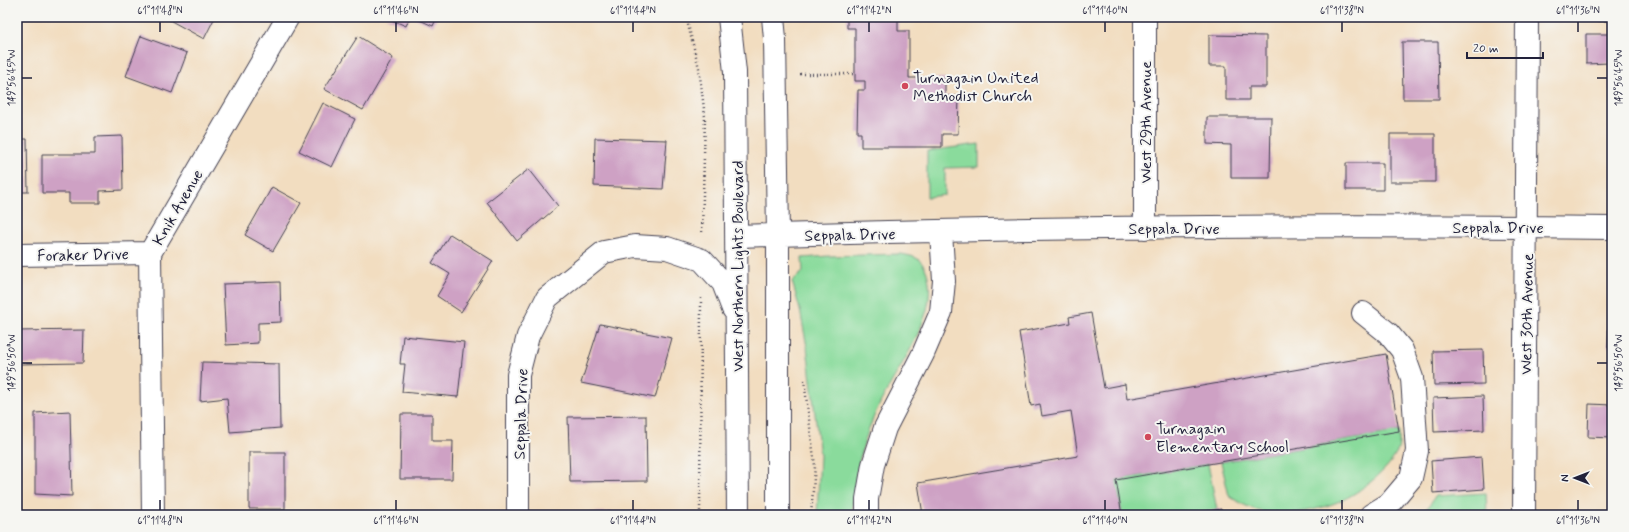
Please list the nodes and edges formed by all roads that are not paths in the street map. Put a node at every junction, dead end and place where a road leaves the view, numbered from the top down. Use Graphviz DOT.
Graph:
graph roads {
  1 [pos="288,17"];
  2 [pos="729,17"];
  3 [pos="773,17"];
  4 [pos="1145,17"];
  5 [pos="1527,17"];
  6 [pos="1527,227"];
  7 [pos="1145,228"];
  8 [pos="1612,228"];
  9 [pos="941,232"];
  10 [pos="778,235"];
  11 [pos="737,236"];
  12 [pos="150,253"];
  13 [pos="17,256"];
  14 [pos="1363,313"];
  15 [pos="737,320"];
  16 [pos="153,515"];
  17 [pos="518,515"];
  18 [pos="738,515"];
  19 [pos="778,515"];
  20 [pos="866,515"];
  21 [pos="1371,515"];
  22 [pos="1524,515"];
  1 -- 12 [label="street, Knik Avenue"];
  2 -- 11 [label="street, West Northern Lights Boulevard"];
  3 -- 10 [label="street"];
  4 -- 7 [label="street, West 29th Avenue"];
  5 -- 6 [label="street, West 30th Avenue"];
  6 -- 7 [label="street, Seppala Drive"];
  6 -- 8 [label="street, Seppala Drive"];
  6 -- 22 [label="street, West 30th Avenue"];
  7 -- 9 [label="street, Seppala Drive"];
  9 -- 10 [label="street, Seppala Drive"];
  9 -- 20 [label="street"];
  10 -- 11 [label="street, Seppala Drive"];
  10 -- 19 [label="street"];
  11 -- 15 [label="street, West Northern Lights Boulevard"];
  12 -- 13 [label="street, Foraker Drive"];
  12 -- 16 [label="street, Knik Avenue"];
  14 -- 21 [label="street"];
  15 -- 17 [label="street, Seppala Drive"];
  15 -- 18 [label="street, West Northern Lights Boulevard"];
}
